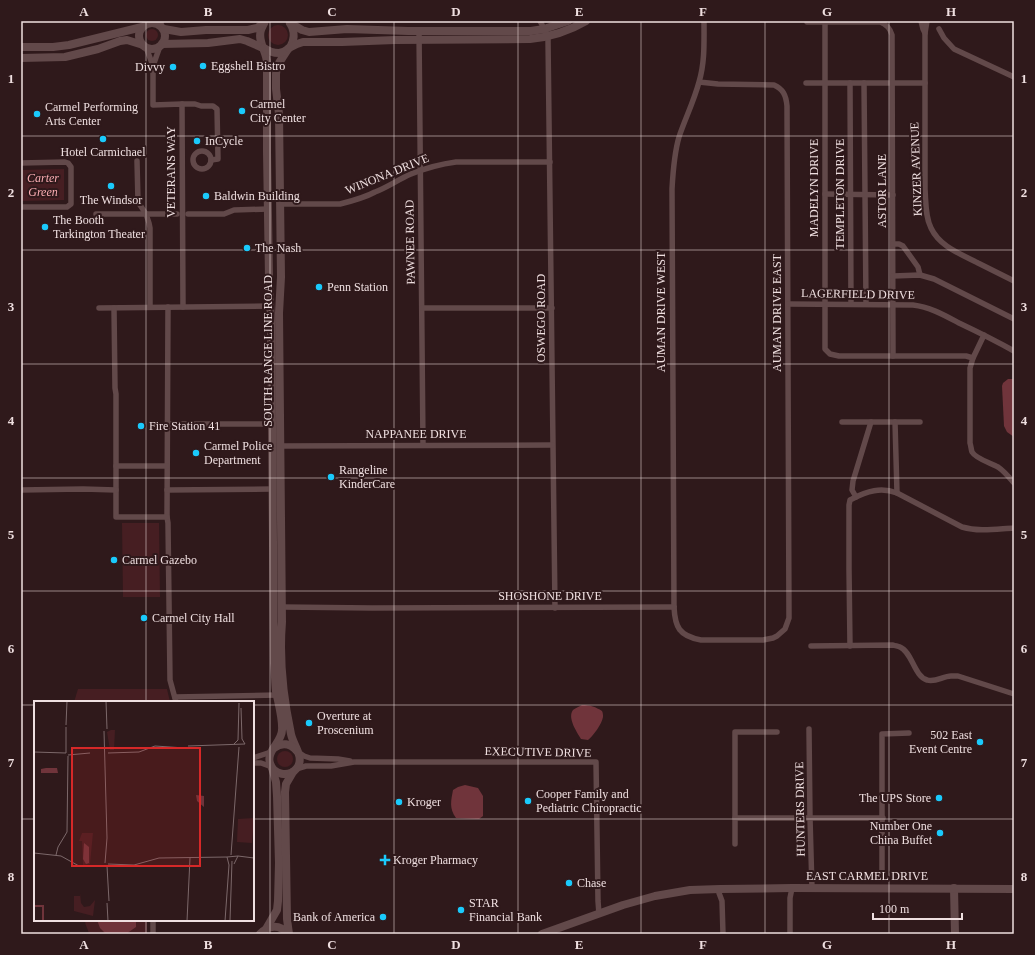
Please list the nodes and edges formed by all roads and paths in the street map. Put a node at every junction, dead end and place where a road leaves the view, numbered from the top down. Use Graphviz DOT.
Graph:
graph roads {
  1 [pos="540,21"];
  2 [pos="568,21"];
  3 [pos="586,21"];
  4 [pos="704,21"];
  5 [pos="921,21"];
  6 [pos="927,21"];
  7 [pos="265,22"];
  8 [pos="289,22"];
  9 [pos="807,22"];
  10 [pos="826,22"];
  11 [pos="145,24"];
  12 [pos="162,25"];
  13 [pos="939,29"];
  14 [pos="546,32"];
  15 [pos="925,33"];
  16 [pos="419,36"];
  17 [pos="161,45"];
  18 [pos="144,46"];
  19 [pos="21,47"];
  20 [pos="263,48"];
  21 [pos="289,48"];
  22 [pos="21,58"];
  23 [pos="153,66"];
  24 [pos="1014,77"];
  25 [pos="699,82"];
  26 [pos="806,83"];
  27 [pos="825,83"];
  28 [pos="850,83"];
  29 [pos="864,83"];
  30 [pos="892,83"];
  31 [pos="925,83"];
  32 [pos="182,104"];
  33 [pos="182,160"];
  34 [pos="193,160"];
  35 [pos="211,160"];
  36 [pos="137,161"];
  37 [pos="550,162"];
  38 [pos="21,163"];
  39 [pos="420,170"];
  40 [pos="825,194"];
  41 [pos="851,194"];
  42 [pos="865,194"];
  43 [pos="893,195"];
  44 [pos="280,204"];
  45 [pos="21,207"];
  46 [pos="268,209"];
  47 [pos="96,214"];
  48 [pos="146,214"];
  49 [pos="177,214"];
  50 [pos="188,214"];
  51 [pos="892,244"];
  52 [pos="920,275"];
  53 [pos="893,276"];
  54 [pos="1014,281"];
  55 [pos="788,304"];
  56 [pos="851,304"];
  57 [pos="866,304"];
  58 [pos="825,305"];
  59 [pos="893,305"];
  60 [pos="270,306"];
  61 [pos="150,307"];
  62 [pos="168,307"];
  63 [pos="183,307"];
  64 [pos="99,308"];
  65 [pos="114,308"];
  66 [pos="422,308"];
  67 [pos="552,308"];
  68 [pos="1014,319"];
  69 [pos="984,335"];
  70 [pos="1014,351"];
  71 [pos="893,356"];
  72 [pos="973,358"];
  73 [pos="842,422"];
  74 [pos="872,422"];
  75 [pos="895,422"];
  76 [pos="920,422"];
  77 [pos="167,424"];
  78 [pos="272,424"];
  79 [pos="423,445"];
  80 [pos="552,445"];
  81 [pos="281,446"];
  82 [pos="116,466"];
  83 [pos="166,466"];
  84 [pos="1014,483"];
  85 [pos="272,489"];
  86 [pos="21,490"];
  87 [pos="116,490"];
  88 [pos="167,490"];
  89 [pos="897,492"];
  90 [pos="856,497"];
  91 [pos="167,517"];
  92 [pos="1014,528"];
  93 [pos="674,607"];
  94 [pos="282,608"];
  95 [pos="555,608"];
  96 [pos="811,646"];
  97 [pos="850,646"];
  98 [pos="1014,694"];
  99 [pos="277,695"];
  100 [pos="175,700"];
  101 [pos="810,729"];
  102 [pos="777,732"];
  103 [pos="909,733"];
  104 [pos="272,751"];
  105 [pos="298,752"];
  106 [pos="254,758"];
  107 [pos="254,762"];
  108 [pos="354,762"];
  109 [pos="272,768"];
  110 [pos="294,771"];
  111 [pos="735,818"];
  112 [pos="810,818"];
  113 [pos="882,818"];
  114 [pos="735,844"];
  115 [pos="882,872"];
  116 [pos="792,888"];
  117 [pos="954,888"];
  118 [pos="812,889"];
  119 [pos="1014,889"];
  120 [pos="719,891"];
  121 [pos="599,914"];
  122 [pos="153,921"];
  123 [pos="263,931"];
  124 [pos="153,934"];
  125 [pos="289,934"];
  126 [pos="542,934"];
  127 [pos="723,934"];
  128 [pos="790,934"];
  129 [pos="955,934"];
  1 -- 14 [label="street"];
  2 -- 14 [label="main road"];
  3 -- 14 [label="main road"];
  4 -- 25 [label="street, AUMAN DRIVE WEST"];
  5 -- 15 [label="street, KINZER AVENUE"];
  6 -- 15 [label="street, KINZER AVENUE"];
  7 -- 12 [label="main road"];
  7 -- 20 [label="main road, SOUTH RANGE LINE ROAD"];
  8 -- 16 [label="main road"];
  8 -- 21 [label="main road, SOUTH RANGE LINE ROAD"];
  9 -- 10 [label="street"];
  10 -- 27 [label="street, MADELYN DRIVE"];
  10 -- 30 [label="street, ASTOR LANE"];
  11 -- 12 [label="main road"];
  11 -- 18 [label="main road"];
  11 -- 19 [label="main road"];
  12 -- 17 [label="main road"];
  13 -- 24 [label="street"];
  14 -- 16 [label="main road"];
  14 -- 37 [label="street, OSWEGO ROAD"];
  15 -- 31 [label="street, KINZER AVENUE"];
  16 -- 21 [label="main road"];
  16 -- 39 [label="street, PAWNEE ROAD"];
  17 -- 18 [label="main road"];
  17 -- 20 [label="main road"];
  17 -- 23 [label="street"];
  18 -- 22 [label="main road"];
  18 -- 23 [label="street"];
  20 -- 21 [label="main road"];
  20 -- 46 [label="main road, SOUTH RANGE LINE ROAD"];
  21 -- 44 [label="main road, SOUTH RANGE LINE ROAD"];
  23 -- 32 [label="street"];
  25 -- 55 [label="street, AUMAN DRIVE EAST"];
  25 -- 93 [label="street, AUMAN DRIVE WEST"];
  26 -- 27 [label="street"];
  27 -- 28 [label="street"];
  27 -- 40 [label="street, MADELYN DRIVE"];
  28 -- 29 [label="street"];
  28 -- 41 [label="street, TEMPLETON DRIVE"];
  29 -- 30 [label="street"];
  29 -- 42 [label="street, TEMPLETON DRIVE"];
  30 -- 31 [label="street"];
  30 -- 43 [label="street, ASTOR LANE"];
  31 -- 54 [label="street, KINZER AVENUE"];
  32 -- 33 [label="street, VETERANS WAY"];
  32 -- 35 [label="street"];
  33 -- 34 [label="street"];
  33 -- 63 [label="street, VETERANS WAY"];
  34 -- 35 [label="street"];
  34 -- 35 [label="street"];
  36 -- 48 [label="street"];
  37 -- 39 [label="street, WINONA DRIVE"];
  37 -- 67 [label="street, OSWEGO ROAD"];
  38 -- 45 [label="street"];
  39 -- 44 [label="street, WINONA DRIVE"];
  39 -- 66 [label="street, PAWNEE ROAD"];
  40 -- 41 [label="street"];
  40 -- 58 [label="street, MADELYN DRIVE"];
  41 -- 42 [label="street"];
  41 -- 56 [label="street, TEMPLETON DRIVE"];
  42 -- 43 [label="street"];
  42 -- 57 [label="street, TEMPLETON DRIVE"];
  43 -- 51 [label="street, ASTOR LANE"];
  44 -- 81 [label="main road, SOUTH RANGE LINE ROAD"];
  46 -- 50 [label="street"];
  46 -- 60 [label="main road, SOUTH RANGE LINE ROAD"];
  47 -- 48 [label="street"];
  48 -- 49 [label="street"];
  48 -- 61 [label="street"];
  51 -- 52 [label="street"];
  51 -- 53 [label="street, ASTOR LANE"];
  52 -- 53 [label="street"];
  52 -- 68 [label="street"];
  53 -- 59 [label="street, ASTOR LANE"];
  55 -- 58 [label="street, LAGERFIELD DRIVE"];
  55 -- 93 [label="street, AUMAN DRIVE EAST"];
  56 -- 57 [label="street, LAGERFIELD DRIVE"];
  56 -- 58 [label="street, LAGERFIELD DRIVE"];
  57 -- 59 [label="street, LAGERFIELD DRIVE"];
  58 -- 71 [label="street, MADELYN DRIVE"];
  59 -- 69 [label="street, LAGERFIELD DRIVE"];
  59 -- 71 [label="street, ASTOR LANE"];
  60 -- 63 [label="street"];
  60 -- 78 [label="main road, SOUTH RANGE LINE ROAD"];
  61 -- 62 [label="street"];
  61 -- 65 [label="street"];
  62 -- 63 [label="street"];
  62 -- 77 [label="street"];
  64 -- 65 [label="street"];
  65 -- 82 [label="street"];
  66 -- 67 [label="street"];
  66 -- 79 [label="street, PAWNEE ROAD"];
  67 -- 80 [label="street, OSWEGO ROAD"];
  69 -- 70 [label="street, LAGERFIELD DRIVE"];
  69 -- 72 [label="street"];
  71 -- 72 [label="street"];
  72 -- 84 [label="street"];
  73 -- 74 [label="street"];
  74 -- 75 [label="street"];
  74 -- 90 [label="street"];
  75 -- 76 [label="street"];
  75 -- 89 [label="street"];
  77 -- 78 [label="street"];
  77 -- 83 [label="street"];
  78 -- 85 [label="main road, SOUTH RANGE LINE ROAD"];
  79 -- 80 [label="street, NAPPANEE DRIVE"];
  79 -- 81 [label="street, NAPPANEE DRIVE"];
  80 -- 95 [label="street, OSWEGO ROAD"];
  81 -- 94 [label="main road, SOUTH RANGE LINE ROAD"];
  82 -- 83 [label="street"];
  82 -- 87 [label="street"];
  83 -- 88 [label="street"];
  85 -- 88 [label="street"];
  85 -- 99 [label="main road, SOUTH RANGE LINE ROAD"];
  86 -- 87 [label="street"];
  87 -- 91 [label="street"];
  88 -- 91 [label="street"];
  89 -- 90 [label="street"];
  89 -- 92 [label="street"];
  90 -- 97 [label="street"];
  91 -- 100 [label="street"];
  93 -- 95 [label="street, SHOSHONE DRIVE"];
  94 -- 95 [label="street, SHOSHONE DRIVE"];
  94 -- 105 [label="main road, SOUTH RANGE LINE ROAD"];
  96 -- 97 [label="street"];
  97 -- 98 [label="street"];
  99 -- 100 [label="street"];
  99 -- 104 [label="main road, SOUTH RANGE LINE ROAD"];
  101 -- 112 [label="street, HUNTERS DRIVE"];
  102 -- 111 [label="street"];
  103 -- 113 [label="street"];
  104 -- 105 [label="main road"];
  104 -- 106 [label="street"];
  104 -- 109 [label="main road"];
  105 -- 108 [label="street, EXECUTIVE DRIVE"];
  105 -- 110 [label="main road"];
  107 -- 109 [label="street"];
  108 -- 110 [label="street, EXECUTIVE DRIVE"];
  108 -- 121 [label="street, EXECUTIVE DRIVE"];
  109 -- 110 [label="main road"];
  109 -- 123 [label="main road"];
  110 -- 125 [label="main road"];
  111 -- 112 [label="street"];
  111 -- 114 [label="street"];
  112 -- 113 [label="street"];
  112 -- 118 [label="street, HUNTERS DRIVE"];
  113 -- 115 [label="street"];
  116 -- 118 [label="main road, EAST CARMEL DRIVE"];
  116 -- 120 [label="main road, EAST CARMEL DRIVE"];
  116 -- 128 [label="street"];
  117 -- 118 [label="main road, EAST CARMEL DRIVE"];
  117 -- 119 [label="main road, EAST CARMEL DRIVE"];
  117 -- 129 [label="main road"];
  120 -- 121 [label="main road, EAST CARMEL DRIVE"];
  120 -- 127 [label="street"];
  121 -- 126 [label="main road, EAST CARMEL DRIVE"];
  122 -- 124 [label="street"];
  123 -- 125 [label="main road"];
}
